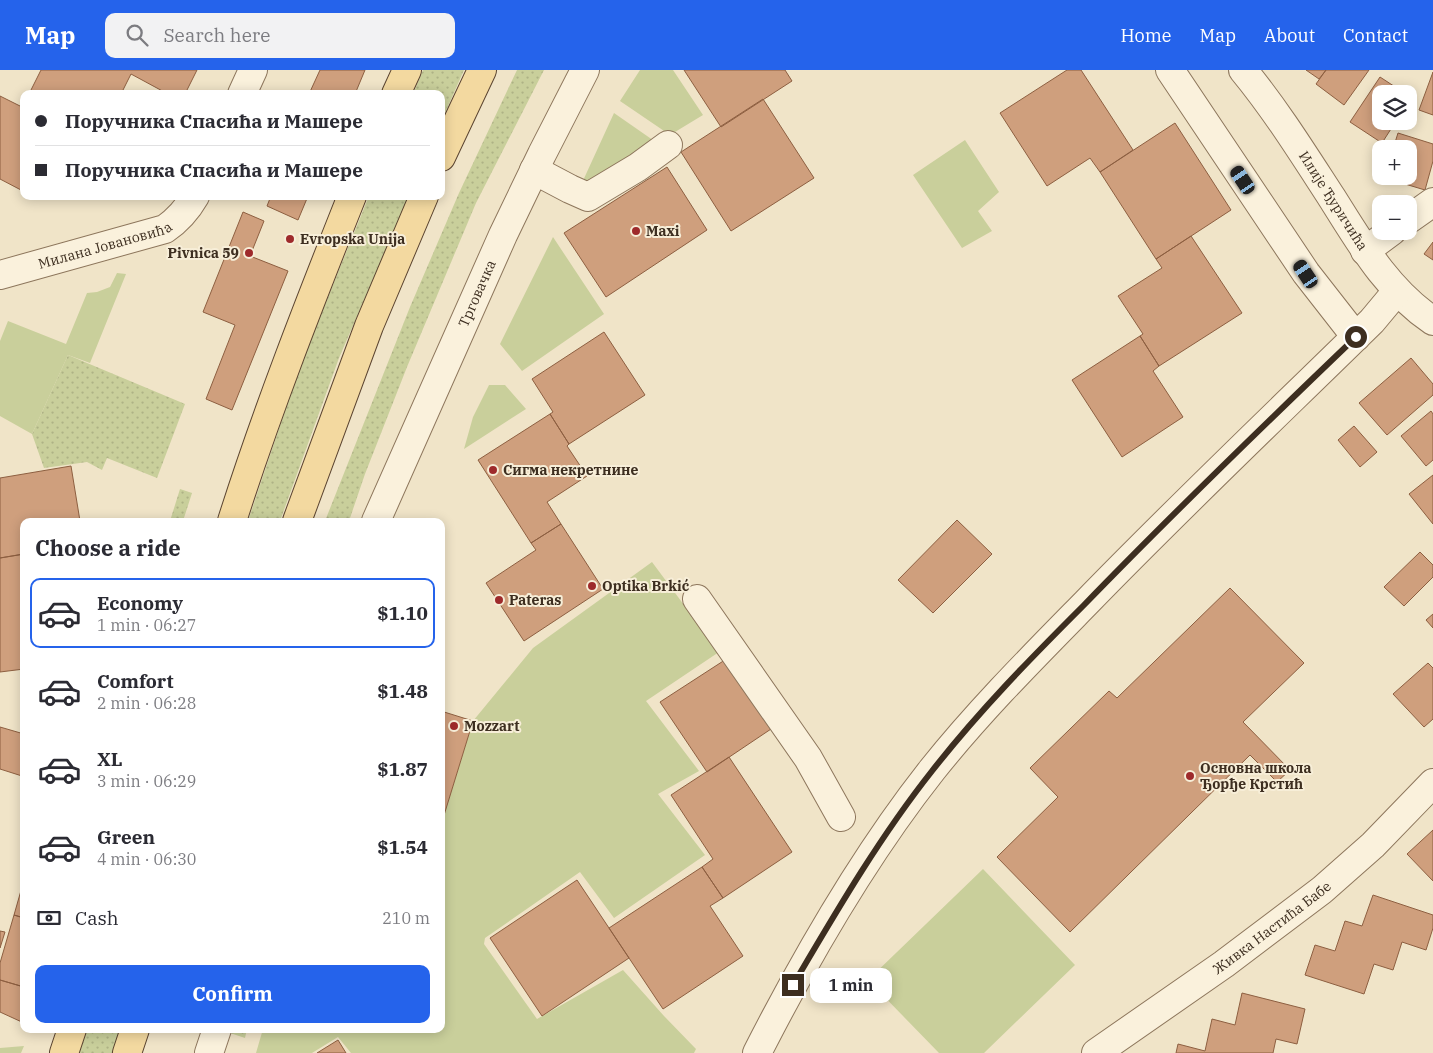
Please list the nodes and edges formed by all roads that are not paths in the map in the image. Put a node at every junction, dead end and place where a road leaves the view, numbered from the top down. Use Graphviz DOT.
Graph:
graph roads {
  1 [pos="253,70"];
  2 [pos="407,70"];
  3 [pos="482,70"];
  4 [pos="585,70"];
  5 [pos="1170,70"];
  6 [pos="1243,70"];
  7 [pos="244,90"];
  8 [pos="398,90"];
  9 [pos="668,145"];
  10 [pos="445,149"];
  11 [pos="534,170"];
  12 [pos="193,200"];
  13 [pos="350,200"];
  14 [pos="422,200"];
  15 [pos="1433,202"];
  16 [pos="1417,213"];
  17 [pos="1380,240"];
  18 [pos="1365,251"];
  19 [pos="0,275"];
  20 [pos="1397,291"];
  21 [pos="1433,321"];
  22 [pos="1356,337"];
  23 [pos="233,518"];
  24 [pos="298,518"];
  25 [pos="377,518"];
  26 [pos="697,599"];
  27 [pos="1433,783"];
  28 [pos="840,816"];
  29 [pos="71,1033"];
  30 [pos="134,1033"];
  31 [pos="216,1033"];
  32 [pos="64,1053"];
  33 [pos="127,1053"];
  34 [pos="210,1053"];
  35 [pos="757,1053"];
  36 [pos="1096,1053"];
  1 -- 7 [label="street"];
  2 -- 8 [label="main road"];
  3 -- 10 [label="main road"];
  4 -- 11 [label="street, Трговачка"];
  5 -- 22 [label="street"];
  6 -- 18 [label="street, Илије Ђуричића"];
  9 -- 11 [label="street"];
  11 -- 25 [label="street, Трговачка"];
  12 -- 19 [label="street, Милана Јовановића"];
  13 -- 23 [label="main road"];
  14 -- 24 [label="main road"];
  15 -- 16 [label="street"];
  17 -- 18 [label="street"];
  18 -- 20 [label="street, Илије Ђуричића"];
  20 -- 21 [label="street, Илије Ђуричића"];
  20 -- 22 [label="street"];
  22 -- 35 [label="street"];
  26 -- 28 [label="street"];
  27 -- 36 [label="street, Живка Настића Бабе"];
  29 -- 32 [label="main road"];
  30 -- 33 [label="main road"];
  31 -- 34 [label="street"];
}
